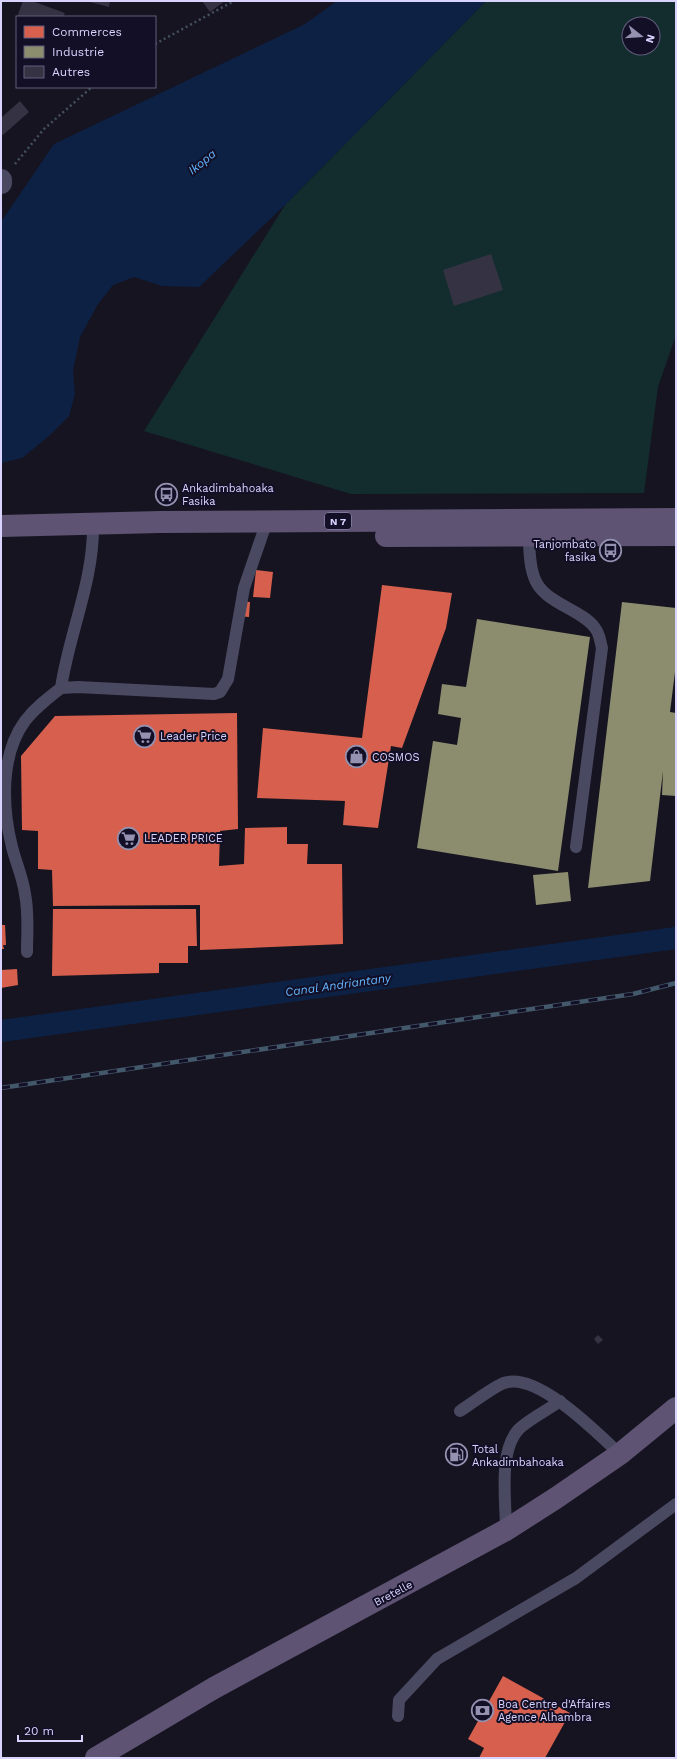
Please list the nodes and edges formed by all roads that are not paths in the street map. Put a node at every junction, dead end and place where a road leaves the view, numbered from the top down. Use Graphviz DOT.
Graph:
graph roads {
  1 [pos="676,519"];
  2 [pos="1,526"];
  3 [pos="529,528"];
  4 [pos="265,529"];
  5 [pos="93,531"];
  6 [pos="676,535"];
  7 [pos="1,540"];
  8 [pos="61,688"];
  9 [pos="576,847"];
  10 [pos="27,952"];
  11 [pos="560,1401"];
  12 [pos="676,1408"];
  13 [pos="460,1411"];
  14 [pos="620,1454"];
  15 [pos="676,1504"];
  16 [pos="506,1530"];
  17 [pos="398,1716"];
  18 [pos="96,1758"];
  1 -- 3 [label="main road, N 7"];
  2 -- 5 [label="main road, N 7"];
  3 -- 4 [label="main road, N 7"];
  3 -- 6 [label="main road, N 7"];
  3 -- 9 [label="lane"];
  4 -- 5 [label="main road, N 7"];
  4 -- 8 [label="lane"];
  5 -- 7 [label="main road, N 7"];
  5 -- 8 [label="lane"];
  8 -- 10 [label="lane"];
  11 -- 13 [label="lane"];
  11 -- 14 [label="lane"];
  11 -- 16 [label="lane"];
  12 -- 14 [label="main road, Bretelle"];
  14 -- 16 [label="main road, Bretelle"];
  15 -- 17 [label="lane"];
  16 -- 18 [label="main road, Bretelle"];
}
